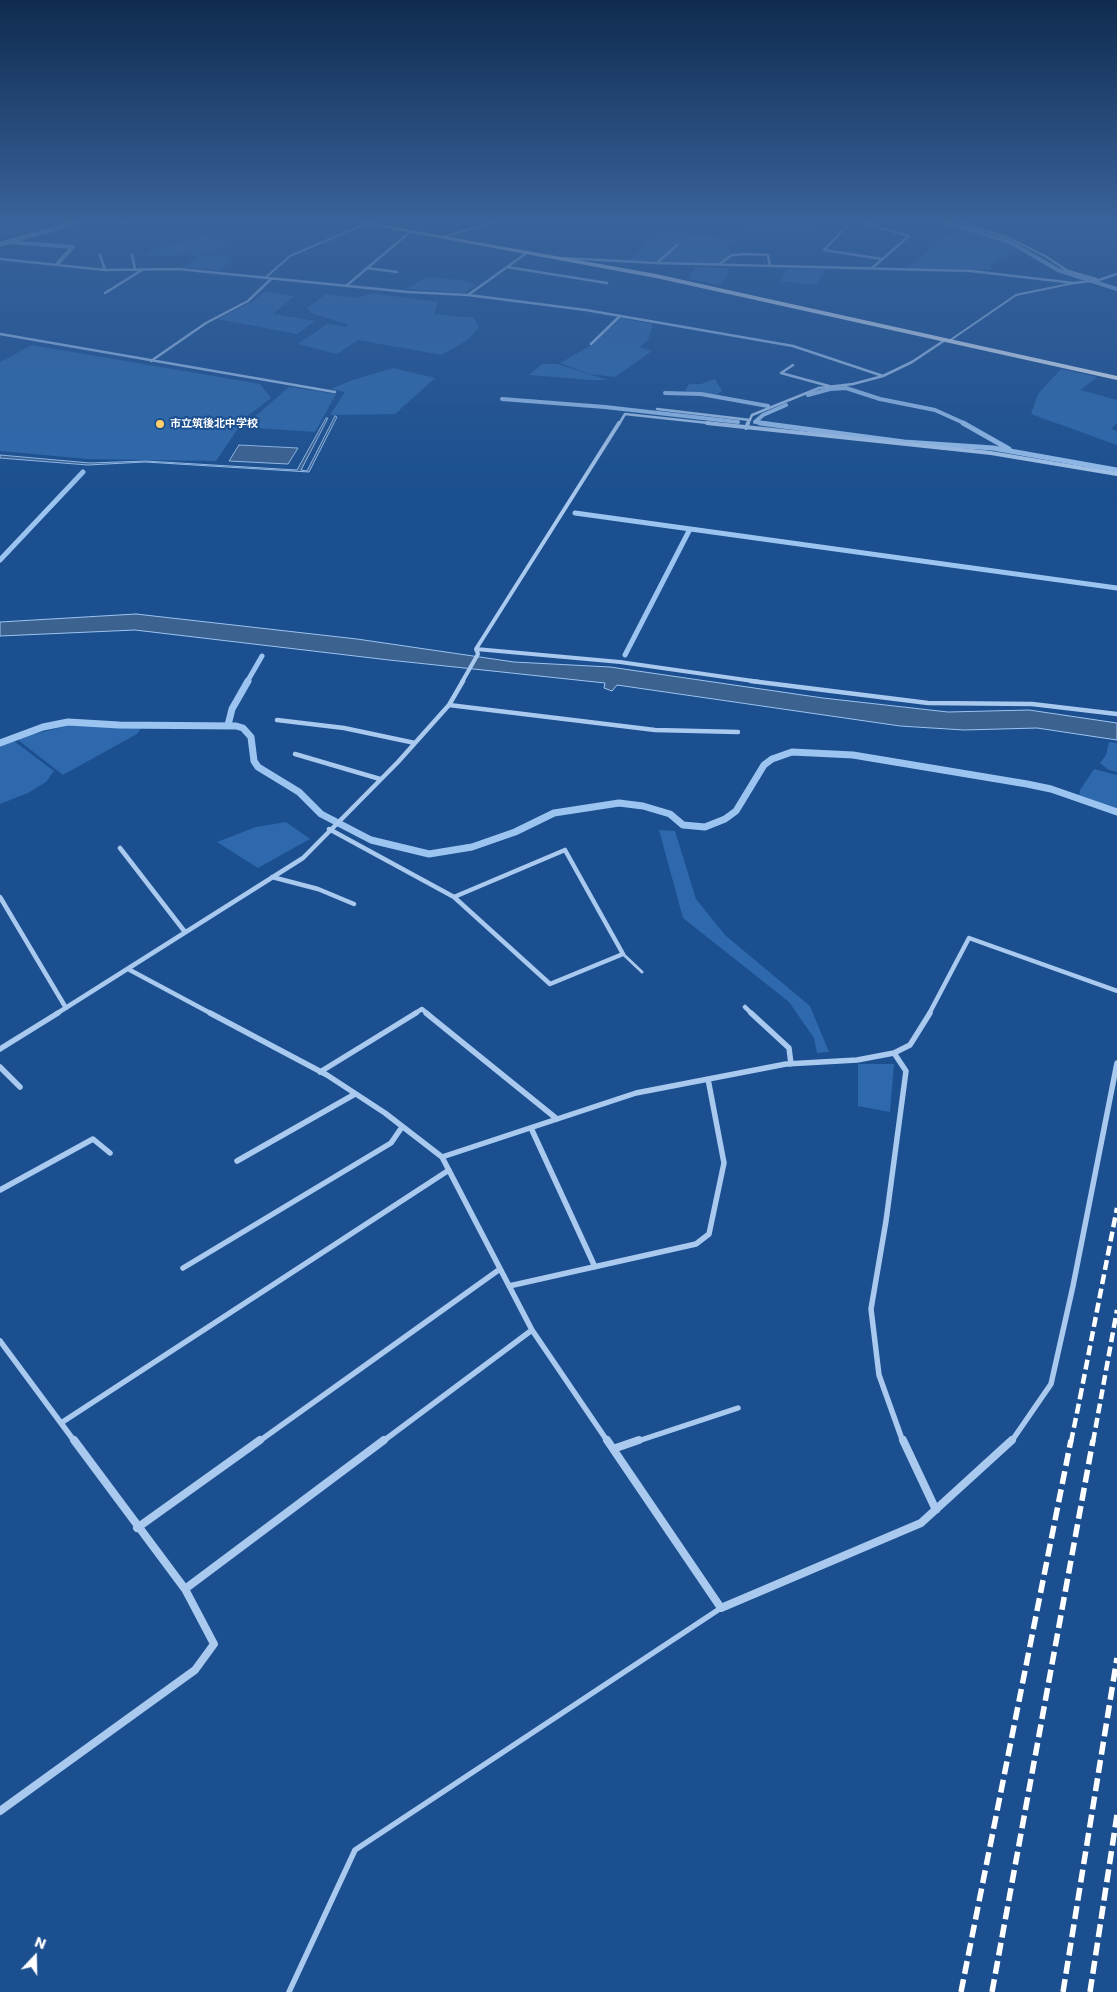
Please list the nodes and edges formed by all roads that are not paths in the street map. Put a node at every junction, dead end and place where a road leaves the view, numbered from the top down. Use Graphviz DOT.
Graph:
graph roads {
  1 [pos="219,316"];
  2 [pos="620,316"];
  3 [pos="835,316"];
  4 [pos="985,316"];
  5 [pos="0,334"];
  6 [pos="947,341"];
  7 [pos="591,344"];
  8 [pos="151,361"];
  9 [pos="794,365"];
  10 [pos="883,376"];
  11 [pos="1117,378"];
  12 [pos="832,386"];
  13 [pos="335,392"];
  14 [pos="657,408"];
  15 [pos="750,420"];
  16 [pos="746,428"];
  17 [pos="1117,474"];
  18 [pos="476,649"];
  19 [pos="449,706"];
  20 [pos="1117,714"];
  21 [pos="277,720"];
  22 [pos="738,732"];
  23 [pos="415,743"];
  24 [pos="295,754"];
  25 [pos="380,779"];
  26 [pos="329,829"];
  27 [pos="120,848"];
  28 [pos="272,877"];
  29 [pos="0,896"];
  30 [pos="454,897"];
  31 [pos="354,904"];
  32 [pos="185,932"];
  33 [pos="623,954"];
  34 [pos="128,968"];
  35 [pos="642,972"];
  36 [pos="1117,991"];
  37 [pos="745,1007"];
  38 [pos="66,1008"];
  39 [pos="0,1049"];
  40 [pos="894,1053"];
  41 [pos="1117,1063"];
  42 [pos="791,1064"];
  43 [pos="0,1067"];
  44 [pos="320,1072"];
  45 [pos="708,1079"];
  46 [pos="20,1087"];
  47 [pos="355,1094"];
  48 [pos="556,1119"];
  49 [pos="402,1127"];
  50 [pos="530,1128"];
  51 [pos="110,1153"];
  52 [pos="442,1157"];
  53 [pos="237,1161"];
  54 [pos="449,1170"];
  55 [pos="0,1190"];
  56 [pos="595,1267"];
  57 [pos="184,1268"];
  58 [pos="500,1269"];
  59 [pos="509,1286"];
  60 [pos="532,1330"];
  61 [pos="0,1341"];
  62 [pos="738,1408"];
  63 [pos="61,1423"];
  64 [pos="613,1448"];
  65 [pos="936,1510"];
  66 [pos="137,1528"];
  67 [pos="185,1589"];
  68 [pos="721,1608"];
  69 [pos="0,1811"];
  70 [pos="288,1992"];
  1 -- 8 [label="street"];
  2 -- 7 [label="street"];
  2 -- 10 [label="street"];
  3 -- 6 [label="main road"];
  4 -- 6 [label="lane"];
  5 -- 8 [label="street"];
  6 -- 10 [label="street"];
  6 -- 11 [label="main road"];
  8 -- 13 [label="street"];
  9 -- 12 [label="street"];
  10 -- 12 [label="street"];
  12 -- 15 [label="street"];
  14 -- 15 [label="street"];
  15 -- 16 [label="street"];
  16 -- 17 [label="street"];
  16 -- 18 [label="street"];
  18 -- 19 [label="street"];
  18 -- 20 [label="street"];
  19 -- 22 [label="street"];
  19 -- 23 [label="street"];
  21 -- 23 [label="street"];
  23 -- 25 [label="street"];
  24 -- 25 [label="street"];
  25 -- 26 [label="street"];
  26 -- 28 [label="street"];
  26 -- 30 [label="street"];
  27 -- 32 [label="street"];
  28 -- 31 [label="street"];
  28 -- 32 [label="street"];
  29 -- 38 [label="street"];
  30 -- 33 [label="street"];
  30 -- 33 [label="street"];
  32 -- 34 [label="street"];
  33 -- 35 [label="lane"];
  34 -- 38 [label="street"];
  34 -- 44 [label="street"];
  36 -- 40 [label="street"];
  37 -- 42 [label="street"];
  38 -- 39 [label="street"];
  40 -- 42 [label="street"];
  40 -- 65 [label="street"];
  41 -- 65 [label="street"];
  42 -- 45 [label="street"];
  43 -- 46 [label="street"];
  44 -- 47 [label="street"];
  44 -- 48 [label="street"];
  45 -- 48 [label="street"];
  45 -- 56 [label="street"];
  47 -- 49 [label="street"];
  47 -- 53 [label="street"];
  48 -- 50 [label="street"];
  49 -- 52 [label="street"];
  49 -- 57 [label="street"];
  50 -- 52 [label="street"];
  50 -- 56 [label="street"];
  51 -- 55 [label="street"];
  52 -- 54 [label="street"];
  54 -- 58 [label="street"];
  54 -- 63 [label="street"];
  56 -- 59 [label="street"];
  58 -- 59 [label="street"];
  58 -- 66 [label="street"];
  59 -- 60 [label="street"];
  60 -- 64 [label="street"];
  60 -- 67 [label="street"];
  61 -- 63 [label="street"];
  62 -- 64 [label="street"];
  63 -- 66 [label="street"];
  64 -- 68 [label="street"];
  65 -- 68 [label="street"];
  66 -- 67 [label="street"];
  67 -- 69 [label="street"];
  68 -- 70 [label="lane"];
}
